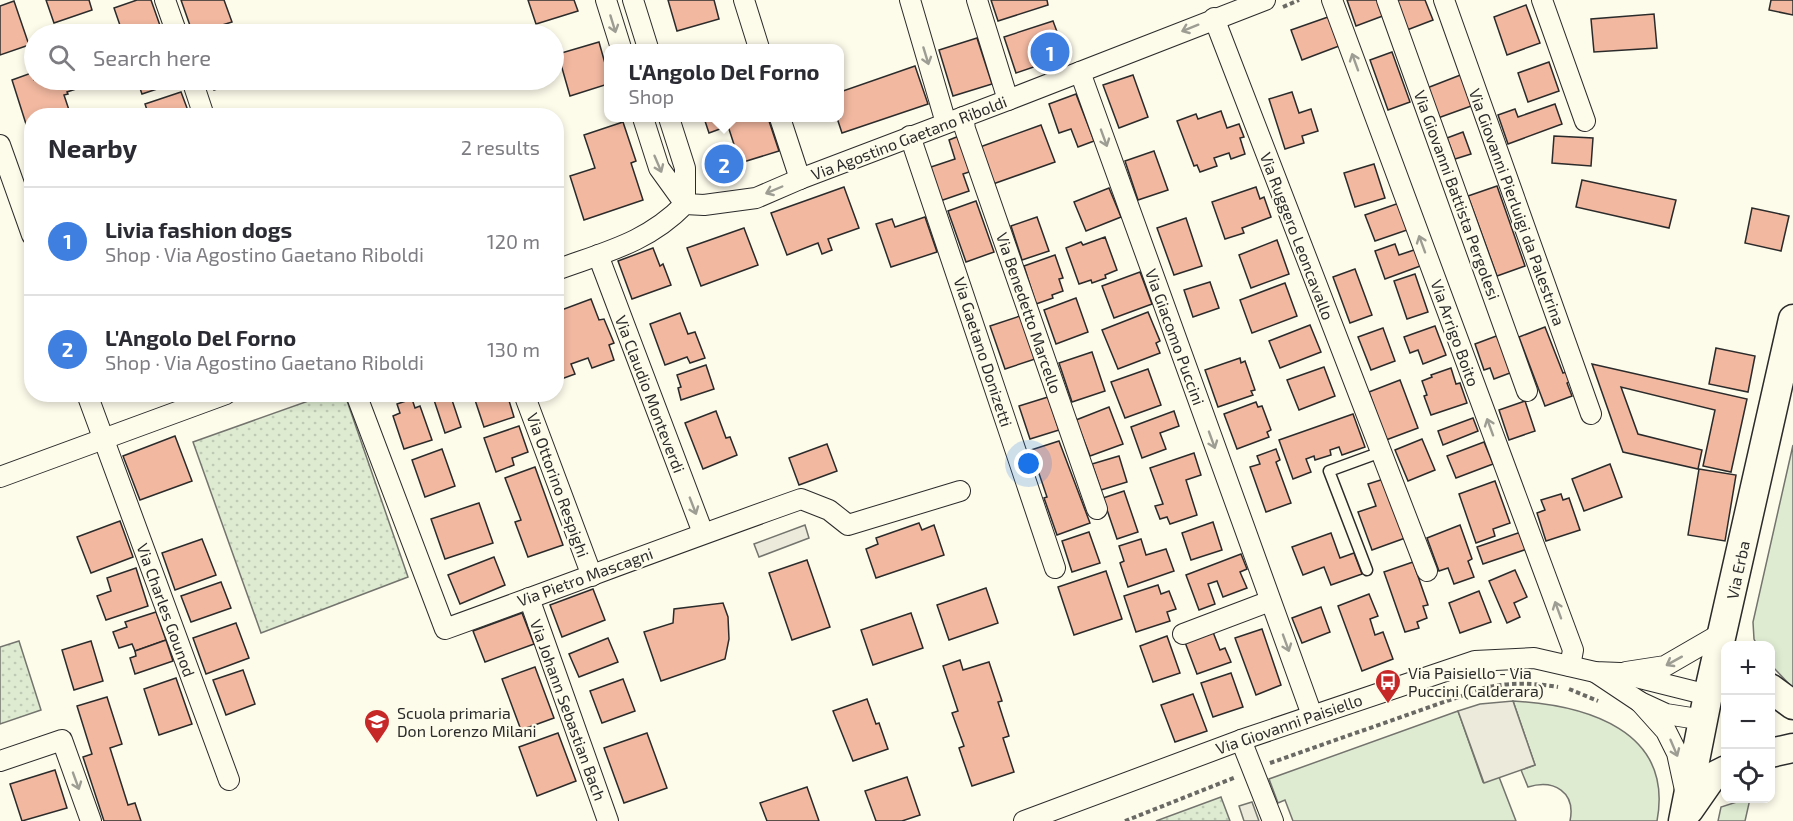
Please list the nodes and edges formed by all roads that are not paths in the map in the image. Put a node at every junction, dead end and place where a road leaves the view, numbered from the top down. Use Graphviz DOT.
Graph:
graph roads {
  1 [pos="165,0"];
  2 [pos="606,0"];
  3 [pos="633,0"];
  4 [pos="744,0"];
  5 [pos="910,0"];
  6 [pos="976,0"];
  7 [pos="1265,0"];
  8 [pos="1332,0"];
  9 [pos="1387,0"];
  10 [pos="1444,0"];
  11 [pos="1542,0"];
  12 [pos="1214,18"];
  13 [pos="173,24"];
  14 [pos="620,44"];
  15 [pos="647,44"];
  16 [pos="758,44"];
  17 [pos="1082,77"];
  18 [pos="195,90"];
  19 [pos="1008,100"];
  20 [pos="201,108"];
  21 [pos="955,120"];
  22 [pos="1585,121"];
  23 [pos="645,122"];
  24 [pos="671,122"];
  25 [pos="782,122"];
  26 [pos="910,136"];
  27 [pos="0,145"];
  28 [pos="800,179"];
  29 [pos="685,204"];
  30 [pos="24,212"];
  31 [pos="598,255"];
  32 [pos="564,267"];
  33 [pos="1793,319"];
  34 [pos="1527,391"];
  35 [pos="90,402"];
  36 [pos="205,402"];
  37 [pos="359,402"];
  38 [pos="528,402"];
  39 [pos="1591,414"];
  40 [pos="103,440"];
  41 [pos="1381,452"];
  42 [pos="0,477"];
  43 [pos="960,491"];
  44 [pos="1097,509"];
  45 [pos="703,533"];
  46 [pos="1054,568"];
  47 [pos="1367,570"];
  48 [pos="1427,570"];
  49 [pos="592,576"];
  50 [pos="529,598"];
  51 [pos="1270,602"];
  52 [pos="1183,634"];
  53 [pos="1732,639"];
  54 [pos="1570,666"];
  55 [pos="1595,672"];
  56 [pos="1620,673"];
  57 [pos="1775,692"];
  58 [pos="1640,702"];
  59 [pos="1793,705"];
  60 [pos="1775,710"];
  61 [pos="1716,711"];
  62 [pos="1312,715"];
  63 [pos="1793,715"];
  64 [pos="1241,740"];
  65 [pos="1775,742"];
  66 [pos="1793,746"];
  67 [pos="1775,751"];
  68 [pos="0,761"];
  69 [pos="1721,772"];
  70 [pos="229,780"];
  71 [pos="1683,820"];
  72 [pos="91,821"];
  73 [pos="608,821"];
  74 [pos="1024,821"];
  75 [pos="1274,821"];
  1 -- 13 [label="street"];
  2 -- 14 [label="street, one-way"];
  3 -- 15 [label="street"];
  4 -- 16 [label="street"];
  5 -- 21 [label="street, Via Benedetto Marcello, one-way"];
  6 -- 19 [label="street"];
  7 -- 12 [label="street, Via Agostino Gaetano Riboldi"];
  54 -- 8 [label="street, Via Arrigo Boito, one-way"];
  9 -- 34 [label="street, Via Giovanni Battista Pergolesi"];
  10 -- 39 [label="street, Via Giovanni Pierluigi da Palestrina"];
  11 -- 22 [label="street"];
  12 -- 17 [label="street, Via Agostino Gaetano Riboldi, one-way"];
  12 -- 41 [label="street, Via Ruggero Leoncavallo"];
  17 -- 19 [label="street, Via Agostino Gaetano Riboldi"];
  17 -- 51 [label="street, Via Giacomo Puccini, one-way"];
  18 -- 20 [label="street"];
  19 -- 21 [label="street, Via Agostino Gaetano Riboldi"];
  21 -- 26 [label="street, Via Agostino Gaetano Riboldi"];
  21 -- 44 [label="street, Via Benedetto Marcello"];
  23 -- 29 [label="street, one-way"];
  24 -- 29 [label="street"];
  25 -- 28 [label="street"];
  26 -- 28 [label="street, Via Agostino Gaetano Riboldi"];
  26 -- 46 [label="street, Via Gaetano Donizetti"];
  27 -- 30 [label="street"];
  28 -- 29 [label="street, Via Agostino Gaetano Riboldi, one-way"];
  29 -- 31 [label="street"];
  31 -- 32 [label="street"];
  31 -- 45 [label="street, Via Claudio Monteverdi, one-way"];
  33 -- 53 [label="main road, Via Erba"];
  35 -- 40 [label="street, Via Charles Gounod"];
  36 -- 40 [label="street"];
  37 -- 50 [label="street, Via Pietro Mascagni"];
  38 -- 49 [label="street, Via Ottorino Respighi"];
  40 -- 42 [label="street"];
  40 -- 70 [label="street, Via Charles Gounod"];
  41 -- 47 [label="lane"];
  41 -- 48 [label="street, Via Ruggero Leoncavallo"];
  43 -- 45 [label="street, Via Pietro Mascagni"];
  45 -- 49 [label="street, Via Pietro Mascagni"];
  49 -- 50 [label="street, Via Pietro Mascagni"];
  50 -- 73 [label="street, Via Johann Sebastian Bach"];
  51 -- 52 [label="street"];
  51 -- 62 [label="street, Via Giacomo Puccini, one-way"];
  53 -- 56 [label="street, one-way"];
  53 -- 61 [label="main road, Via Erba"];
  54 -- 55 [label="street, Via Giovanni Paisiello"];
  54 -- 62 [label="street, Via Giovanni Paisiello"];
  55 -- 56 [label="street"];
  55 -- 58 [label="street"];
  56 -- 61 [label="street"];
  57 -- 59 [label="main road"];
  58 -- 61 [label="street"];
  58 -- 71 [label="street, one-way"];
  60 -- 63 [label="main road"];
  61 -- 71 [label="main road, Via Erba"];
  62 -- 64 [label="street, Via Giovanni Paisiello"];
  64 -- 74 [label="street, Via Giovanni Paisiello"];
  64 -- 75 [label="street"];
  65 -- 66 [label="main road"];
  66 -- 67 [label="main road"];
  68 -- 72 [label="street, one-way"];
  69 -- 71 [label="main road"];
}
